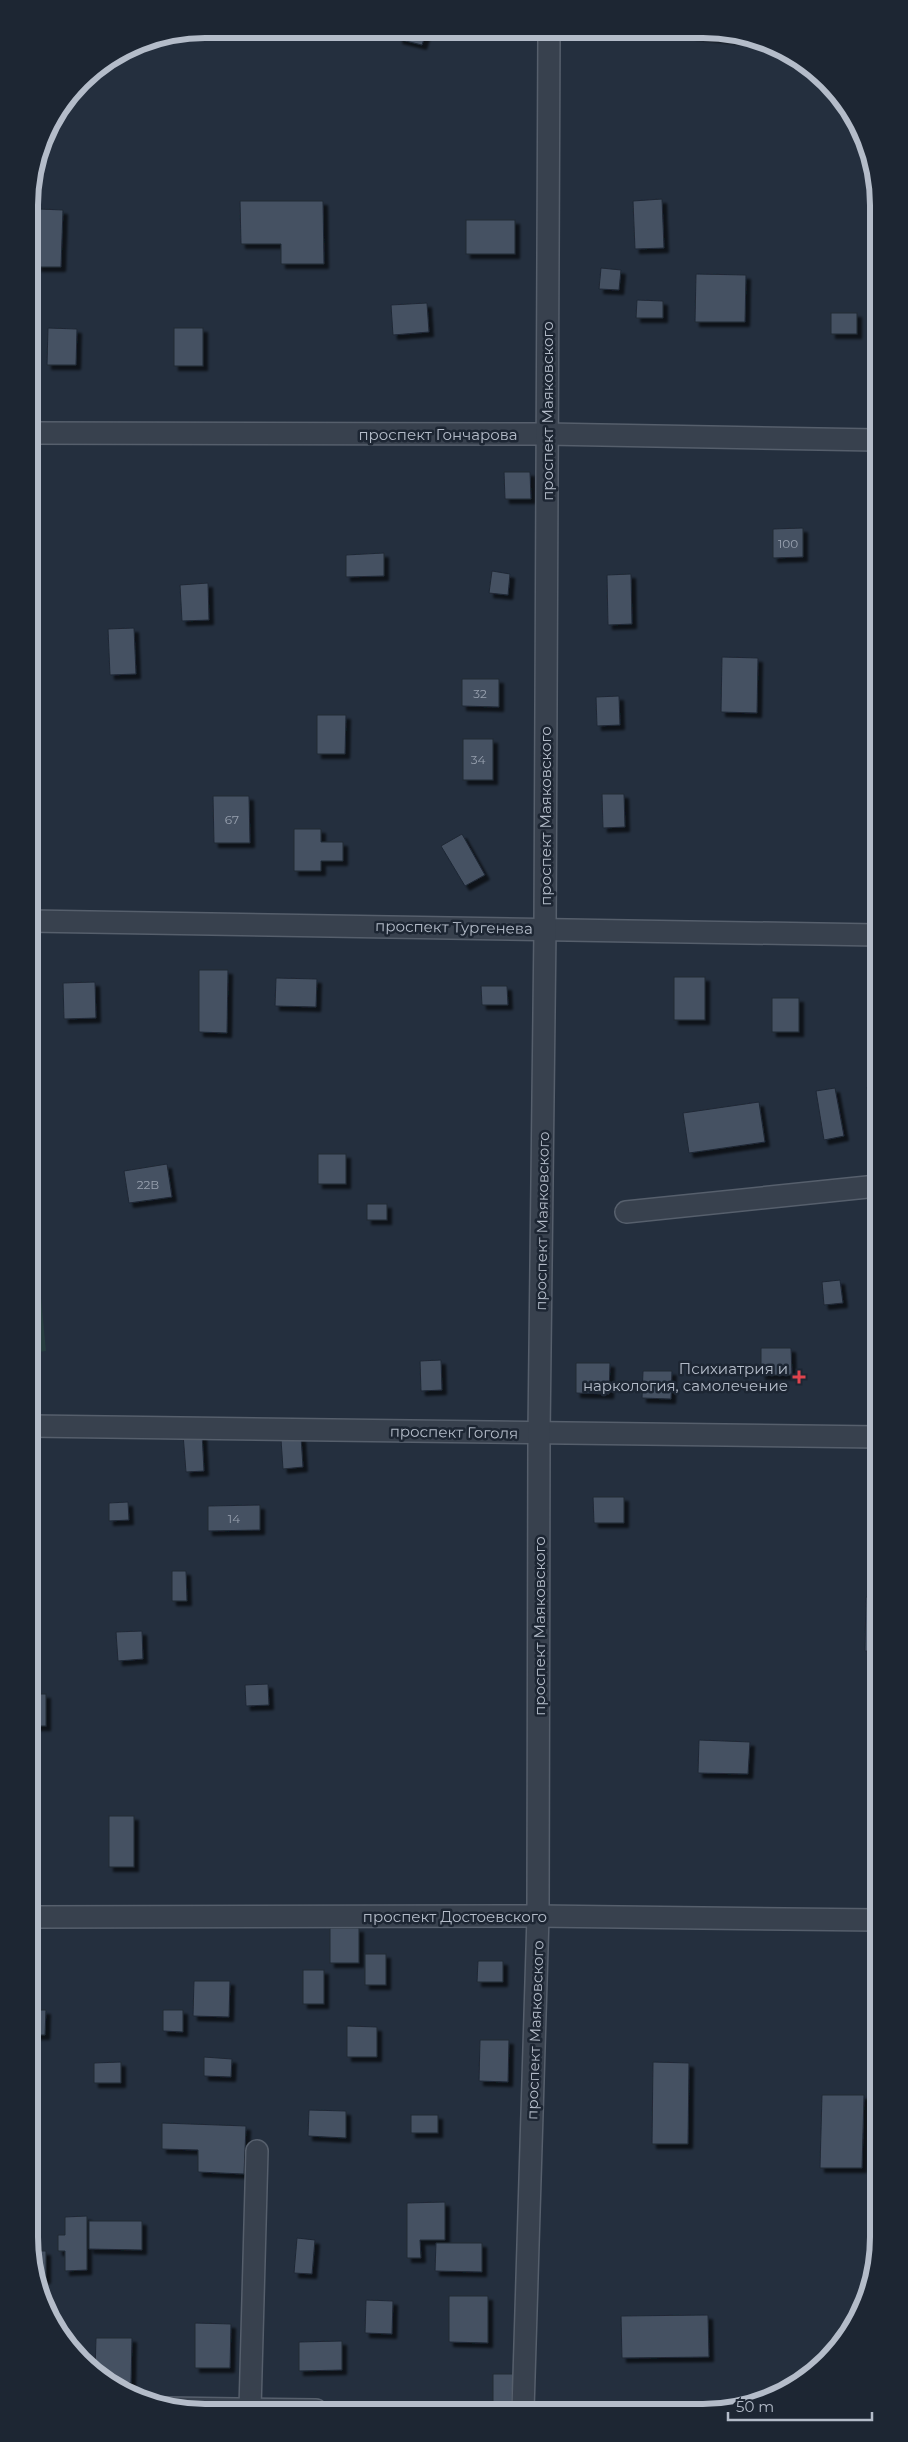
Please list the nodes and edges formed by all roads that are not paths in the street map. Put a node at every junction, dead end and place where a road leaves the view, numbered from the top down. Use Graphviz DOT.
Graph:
graph roads {
  1 [pos="549,38"];
  2 [pos="38,433"];
  3 [pos="547,434"];
  4 [pos="870,440"];
  5 [pos="38,921"];
  6 [pos="545,929"];
  7 [pos="870,935"];
  8 [pos="870,1187"];
  9 [pos="626,1212"];
  10 [pos="38,1426"];
  11 [pos="539,1434"];
  12 [pos="870,1437"];
  13 [pos="538,1916"];
  14 [pos="38,1917"];
  15 [pos="870,1920"];
  16 [pos="257,2150"];
  17 [pos="250,2404"];
  18 [pos="523,2404"];
  1 -- 3 [label="street, проспект Маяковского"];
  2 -- 3 [label="street, проспект Гончарова"];
  3 -- 4 [label="street, проспект Гончарова"];
  3 -- 6 [label="street, проспект Маяковского"];
  5 -- 6 [label="street, проспект Тургенева"];
  6 -- 7 [label="street, проспект Тургенева"];
  6 -- 11 [label="street, проспект Маяковского"];
  8 -- 9 [label="street"];
  10 -- 11 [label="street, проспект Гоголя"];
  11 -- 12 [label="street, проспект Гоголя"];
  11 -- 13 [label="street, проспект Маяковского"];
  13 -- 14 [label="street, проспект Достоевского"];
  13 -- 15 [label="street, проспект Достоевского"];
  13 -- 18 [label="street, проспект Маяковского"];
  16 -- 17 [label="street"];
}
